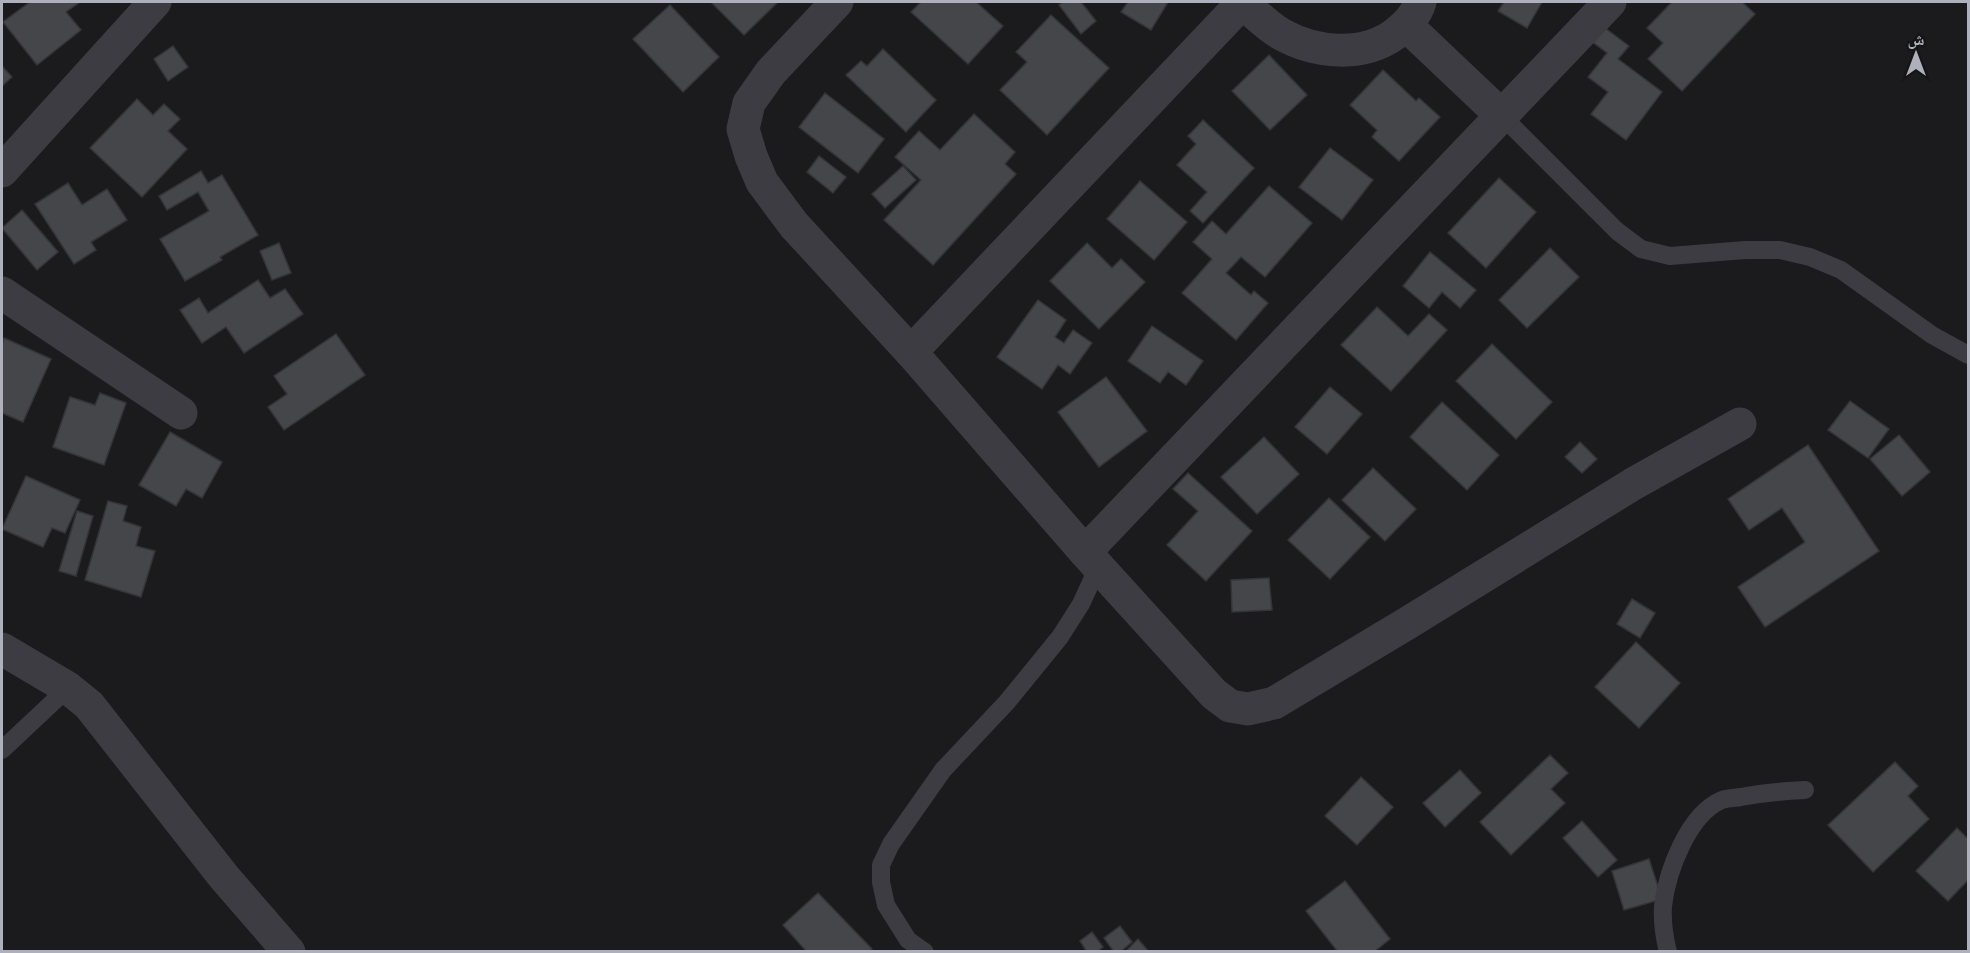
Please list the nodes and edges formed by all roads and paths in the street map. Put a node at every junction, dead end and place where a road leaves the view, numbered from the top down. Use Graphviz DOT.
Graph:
graph roads {
  1 [pos="155,2"];
  2 [pos="837,2"];
  3 [pos="1242,2"];
  4 [pos="1610,2"];
  5 [pos="1413,13"];
  6 [pos="1501,116"];
  7 [pos="2,171"];
  8 [pos="2,293"];
  9 [pos="911,352"];
  10 [pos="1968,355"];
  11 [pos="181,413"];
  12 [pos="1740,424"];
  13 [pos="1092,560"];
  14 [pos="2,649"];
  15 [pos="68,688"];
  16 [pos="2,750"];
  17 [pos="1805,790"];
  18 [pos="289,951"];
  19 [pos="926,951"];
  20 [pos="1668,951"];
  1 -- 7 [label="street"];
  2 -- 9 [label="street"];
  3 -- 5 [label="street"];
  3 -- 9 [label="street"];
  4 -- 6 [label="street"];
  5 -- 6 [label="street"];
  6 -- 10 [label="lane"];
  6 -- 13 [label="street"];
  8 -- 11 [label="street"];
  9 -- 13 [label="street"];
  12 -- 13 [label="street"];
  13 -- 19 [label="lane"];
  14 -- 15 [label="street"];
  15 -- 16 [label="lane"];
  15 -- 18 [label="street"];
  17 -- 20 [label="lane"];
}
